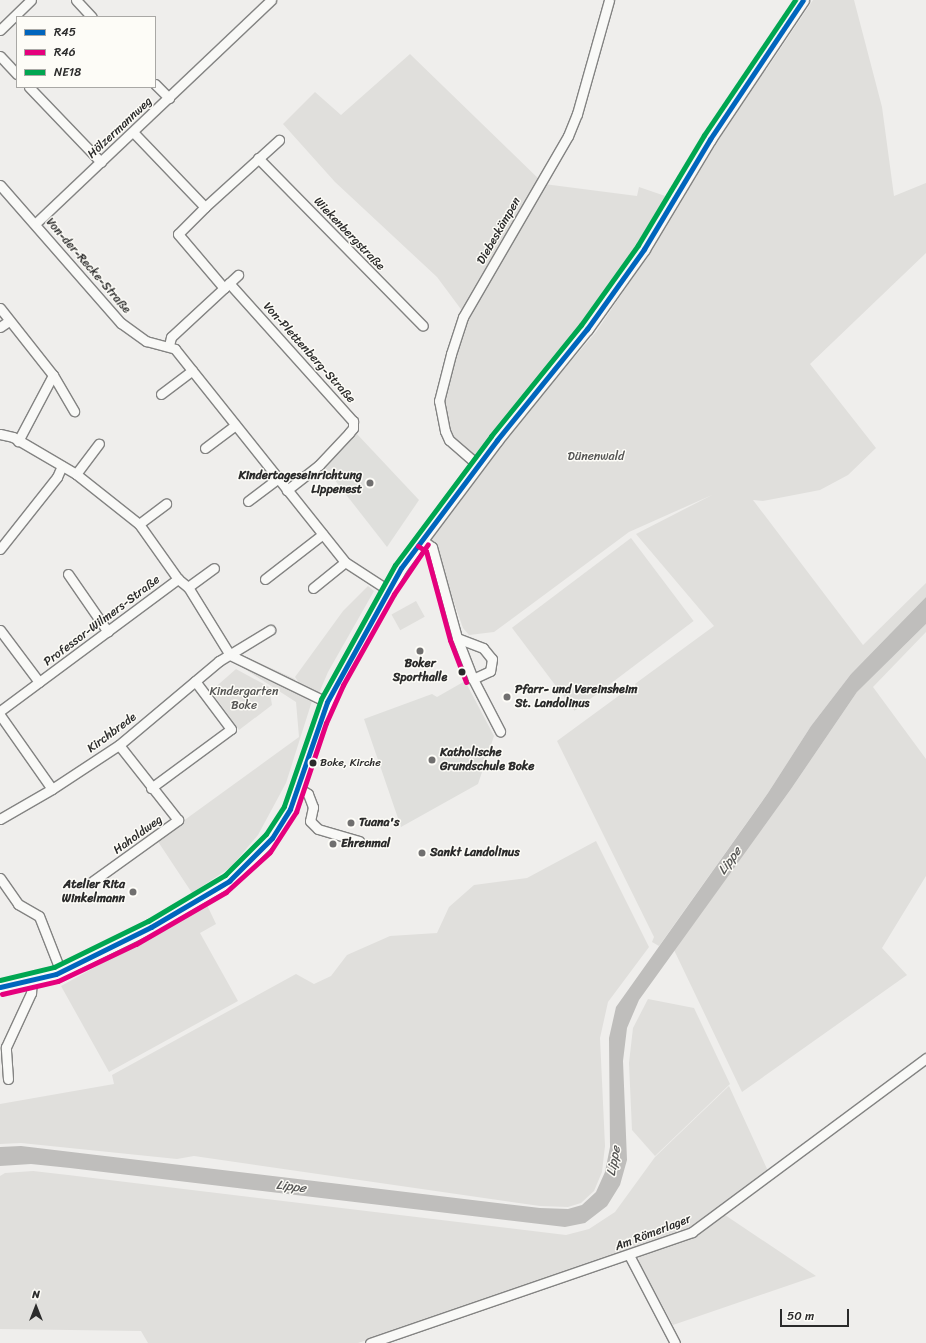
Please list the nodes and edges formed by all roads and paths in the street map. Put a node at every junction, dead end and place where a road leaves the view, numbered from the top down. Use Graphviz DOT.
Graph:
graph roads {
  1 [pos="31,0"];
  2 [pos="76,0"];
  3 [pos="271,0"];
  4 [pos="610,0"];
  5 [pos="803,0"];
  6 [pos="91,16"];
  7 [pos="0,30"];
  8 [pos="0,56"];
  9 [pos="16,73"];
  10 [pos="156,85"];
  11 [pos="30,88"];
  12 [pos="169,98"];
  13 [pos="133,132"];
  14 [pos="278,140"];
  15 [pos="258,158"];
  16 [pos="102,162"];
  17 [pos="0,185"];
  18 [pos="205,207"];
  19 [pos="36,223"];
  20 [pos="238,274"];
  21 [pos="227,285"];
  22 [pos="0,308"];
  23 [pos="9,321"];
  24 [pos="423,326"];
  25 [pos="0,328"];
  26 [pos="169,346"];
  27 [pos="192,371"];
  28 [pos="53,376"];
  29 [pos="161,394"];
  30 [pos="74,411"];
  31 [pos="235,425"];
  32 [pos="0,434"];
  33 [pos="18,441"];
  34 [pos="99,444"];
  35 [pos="205,448"];
  36 [pos="478,465"];
  37 [pos="62,466"];
  38 [pos="76,474"];
  39 [pos="278,478"];
  40 [pos="287,490"];
  41 [pos="248,501"];
  42 [pos="166,504"];
  43 [pos="139,524"];
  44 [pos="323,534"];
  45 [pos="422,540"];
  46 [pos="0,550"];
  47 [pos="345,562"];
  48 [pos="214,568"];
  49 [pos="68,574"];
  50 [pos="178,579"];
  51 [pos="265,579"];
  52 [pos="188,587"];
  53 [pos="313,588"];
  54 [pos="388,590"];
  55 [pos="270,630"];
  56 [pos="108,632"];
  57 [pos="1,634"];
  58 [pos="457,638"];
  59 [pos="230,655"];
  60 [pos="473,679"];
  61 [pos="195,681"];
  62 [pos="39,682"];
  63 [pos="327,702"];
  64 [pos="0,711"];
  65 [pos="0,715"];
  66 [pos="500,731"];
  67 [pos="119,745"];
  68 [pos="298,787"];
  69 [pos="151,788"];
  70 [pos="52,789"];
  71 [pos="0,819"];
  72 [pos="359,841"];
  73 [pos="0,878"];
  74 [pos="93,881"];
  75 [pos="61,972"];
  76 [pos="32,980"];
  77 [pos="0,987"];
  78 [pos="926,1058"];
  79 [pos="8,1079"];
  80 [pos="629,1255"];
  81 [pos="370,1343"];
  82 [pos="676,1343"];
  1 -- 7 [label="street"];
  2 -- 6 [label="street"];
  3 -- 12 [label="street, Hölzermannweg"];
  4 -- 36 [label="street, Diebeskämpen"];
  5 -- 36 [label="main road"];
  8 -- 9 [label="street"];
  10 -- 12 [label="street"];
  11 -- 16 [label="street"];
  12 -- 13 [label="street, Hölzermannweg"];
  13 -- 16 [label="street, Hölzermannweg"];
  13 -- 18 [label="street"];
  14 -- 15 [label="street"];
  15 -- 18 [label="street"];
  15 -- 24 [label="street, Wiekenbergstraße"];
  16 -- 19 [label="street, Hölzermannweg"];
  17 -- 19 [label="street, Von-der-Recke-Straße"];
  18 -- 21 [label="street"];
  19 -- 26 [label="street, Von-der-Recke-Straße"];
  20 -- 21 [label="street"];
  21 -- 26 [label="street"];
  21 -- 40 [label="street, Von-Plettenberg-Straße"];
  22 -- 23 [label="street"];
  23 -- 25 [label="street"];
  23 -- 28 [label="street"];
  26 -- 27 [label="street"];
  27 -- 29 [label="street"];
  27 -- 31 [label="street"];
  28 -- 30 [label="street"];
  28 -- 33 [label="street"];
  31 -- 35 [label="street"];
  31 -- 39 [label="street"];
  32 -- 33 [label="street"];
  33 -- 37 [label="street"];
  34 -- 38 [label="street"];
  36 -- 45 [label="main road"];
  37 -- 38 [label="street"];
  37 -- 46 [label="street"];
  38 -- 43 [label="street"];
  39 -- 40 [label="street"];
  39 -- 41 [label="street"];
  40 -- 44 [label="street"];
  42 -- 43 [label="street"];
  43 -- 50 [label="street"];
  44 -- 47 [label="street"];
  44 -- 51 [label="street"];
  45 -- 54 [label="main road"];
  45 -- 58 [label="street"];
  47 -- 53 [label="street"];
  47 -- 54 [label="street"];
  48 -- 52 [label="street"];
  49 -- 56 [label="street"];
  50 -- 52 [label="street"];
  50 -- 56 [label="street, Professor-Wilmers-Straße"];
  52 -- 59 [label="street"];
  54 -- 63 [label="main road"];
  55 -- 59 [label="street, Kirchbrede"];
  56 -- 62 [label="street, Professor-Wilmers-Straße"];
  57 -- 62 [label="street, Professor-Wilmers-Straße"];
  58 -- 60 [label="street"];
  58 -- 60 [label="street"];
  59 -- 61 [label="street, Kirchbrede"];
  59 -- 63 [label="street"];
  60 -- 66 [label="street"];
  61 -- 67 [label="street, Kirchbrede"];
  61 -- 69 [label="street"];
  62 -- 64 [label="street, Professor-Wilmers-Straße"];
  63 -- 68 [label="main road"];
  65 -- 70 [label="street"];
  67 -- 69 [label="street, Haholdweg"];
  67 -- 70 [label="street, Kirchbrede"];
  68 -- 72 [label="street"];
  68 -- 75 [label="main road"];
  69 -- 74 [label="street, Haholdweg"];
  70 -- 71 [label="street, Kirchbrede"];
  73 -- 75 [label="street"];
  75 -- 76 [label="main road"];
  76 -- 77 [label="main road"];
  76 -- 79 [label="street"];
  78 -- 80 [label="street, Am Römerlager"];
  80 -- 81 [label="street, Am Römerlager"];
  80 -- 82 [label="street"];
}
